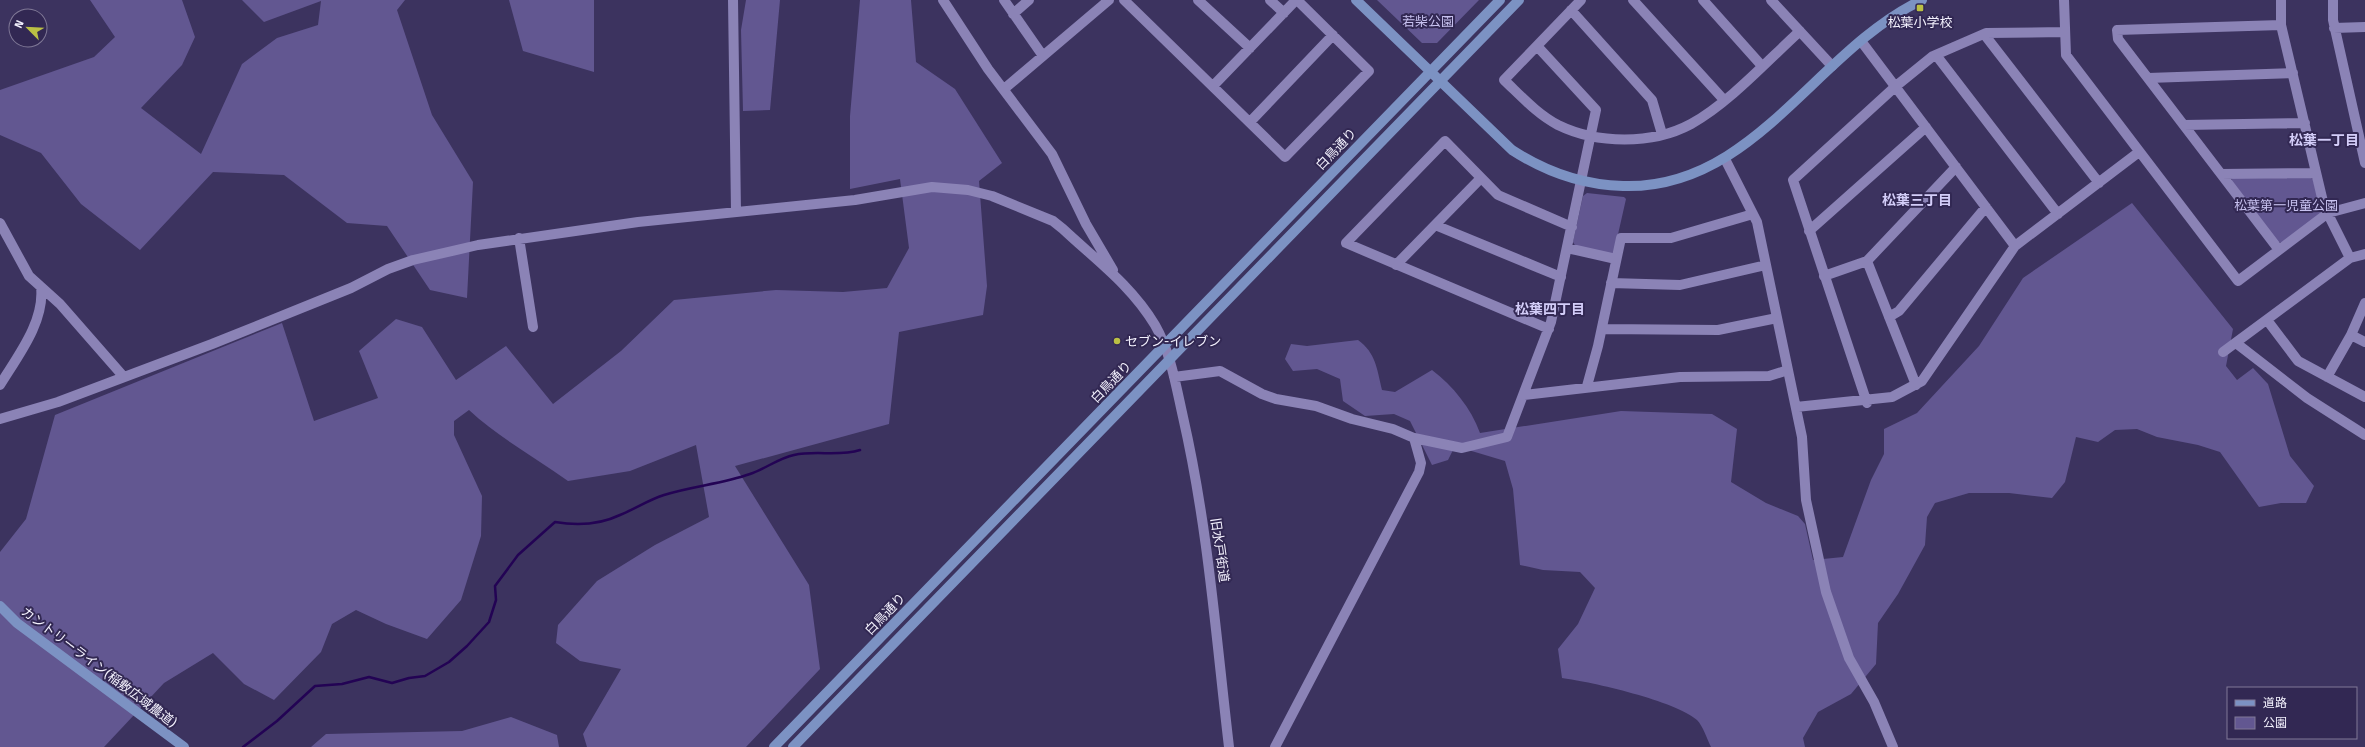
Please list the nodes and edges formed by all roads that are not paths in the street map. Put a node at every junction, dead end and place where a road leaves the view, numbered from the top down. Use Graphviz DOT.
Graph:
graph roads {
  1 [pos="733,0"];
  2 [pos="943,0"];
  3 [pos="1004,0"];
  4 [pos="1029,0"];
  5 [pos="1109,0"];
  6 [pos="1124,0"];
  7 [pos="1198,0"];
  8 [pos="1270,0"];
  9 [pos="1297,0"];
  10 [pos="1356,0"];
  11 [pos="1500,0"];
  12 [pos="1519,0"];
  13 [pos="1581,0"];
  14 [pos="1633,0"];
  15 [pos="1703,0"];
  16 [pos="1771,0"];
  17 [pos="1922,0"];
  18 [pos="2064,0"];
  19 [pos="2281,0"];
  20 [pos="2333,0"];
  21 [pos="1571,10"];
  22 [pos="1284,13"];
  23 [pos="1013,14"];
  24 [pos="2281,25"];
  25 [pos="2365,27"];
  26 [pos="2334,28"];
  27 [pos="1800,31"];
  28 [pos="2065,32"];
  29 [pos="1984,34"];
  30 [pos="1333,36"];
  31 [pos="1861,41"];
  32 [pos="1537,46"];
  33 [pos="1250,48"];
  34 [pos="1936,54"];
  35 [pos="1043,56"];
  36 [pos="1762,66"];
  37 [pos="1832,66"];
  38 [pos="1430,71"];
  39 [pos="2293,73"];
  40 [pos="2148,78"];
  41 [pos="1440,82"];
  42 [pos="1213,86"];
  43 [pos="1896,86"];
  44 [pos="1004,89"];
  45 [pos="1724,100"];
  46 [pos="1250,122"];
  47 [pos="2305,123"];
  48 [pos="2184,125"];
  49 [pos="1926,127"];
  50 [pos="1662,134"];
  51 [pos="1591,137"];
  52 [pos="2139,152"];
  53 [pos="1725,159"];
  54 [pos="2365,163"];
  55 [pos="1956,167"];
  56 [pos="2316,173"];
  57 [pos="2221,174"];
  58 [pos="1481,178"];
  59 [pos="1581,181"];
  60 [pos="2098,183"];
  61 [pos="2365,203"];
  62 [pos="1986,207"];
  63 [pos="736,212"];
  64 [pos="2328,213"];
  65 [pos="1753,214"];
  66 [pos="2058,214"];
  67 [pos="0,222"];
  68 [pos="1435,225"];
  69 [pos="1572,227"];
  70 [pos="1809,231"];
  71 [pos="519,238"];
  72 [pos="2015,246"];
  73 [pos="1567,248"];
  74 [pos="2279,250"];
  75 [pos="2365,254"];
  76 [pos="2350,258"];
  77 [pos="1616,259"];
  78 [pos="1867,261"];
  79 [pos="1396,265"];
  80 [pos="1766,265"];
  81 [pos="1824,276"];
  82 [pos="1118,277"];
  83 [pos="1561,277"];
  84 [pos="1611,283"];
  85 [pos="41,287"];
  86 [pos="2365,303"];
  87 [pos="1889,317"];
  88 [pos="1777,318"];
  89 [pos="2267,320"];
  90 [pos="533,327"];
  91 [pos="1549,328"];
  92 [pos="1602,329"];
  93 [pos="2351,335"];
  94 [pos="2365,342"];
  95 [pos="2236,343"];
  96 [pos="1165,346"];
  97 [pos="2223,352"];
  98 [pos="1169,360"];
  99 [pos="1788,370"];
  100 [pos="123,376"];
  101 [pos="1174,377"];
  102 [pos="2327,377"];
  103 [pos="0,385"];
  104 [pos="1916,385"];
  105 [pos="1586,386"];
  106 [pos="1524,395"];
  107 [pos="2365,397"];
  108 [pos="1866,402"];
  109 [pos="1796,407"];
  110 [pos="0,419"];
  111 [pos="2365,436"];
  112 [pos="1414,438"];
  113 [pos="0,606"];
  114 [pos="184,747"];
  115 [pos="774,747"];
  116 [pos="793,747"];
  117 [pos="1229,747"];
  118 [pos="1275,747"];
  119 [pos="1893,747"];
  1 -- 63 [label="street"];
  2 -- 44 [label="street"];
  3 -- 23 [label="street"];
  4 -- 23 [label="street"];
  5 -- 35 [label="street"];
  6 -- 42 [label="street"];
  7 -- 33 [label="street"];
  8 -- 22 [label="street"];
  9 -- 22 [label="street"];
  9 -- 30 [label="street"];
  10 -- 38 [label="main road"];
  11 -- 38 [label="main road, 白鳥通り"];
  12 -- 41 [label="main road, 白鳥通り"];
  13 -- 21 [label="street"];
  14 -- 45 [label="street"];
  15 -- 36 [label="street"];
  16 -- 27 [label="street"];
  17 -- 31 [label="main road"];
  18 -- 28 [label="street"];
  19 -- 24 [label="street"];
  20 -- 26 [label="street"];
  21 -- 32 [label="street"];
  21 -- 50 [label="street"];
  22 -- 33 [label="street"];
  23 -- 35 [label="street"];
  24 -- 39 [label="street"];
  24 -- 40 [label="street"];
  25 -- 26 [label="street"];
  26 -- 54 [label="street"];
  27 -- 36 [label="street"];
  27 -- 37 [label="street"];
  28 -- 29 [label="street"];
  28 -- 52 [label="street"];
  29 -- 34 [label="street"];
  29 -- 60 [label="street"];
  30 -- 46 [label="street"];
  30 -- 46 [label="street"];
  31 -- 37 [label="main road"];
  31 -- 43 [label="street"];
  32 -- 51 [label="street"];
  32 -- 51 [label="street"];
  33 -- 42 [label="street"];
  34 -- 43 [label="street"];
  34 -- 66 [label="street"];
  35 -- 44 [label="street"];
  36 -- 45 [label="street"];
  37 -- 53 [label="main road"];
  38 -- 41 [label="main road"];
  38 -- 96 [label="main road, 白鳥通り"];
  39 -- 40 [label="street"];
  39 -- 47 [label="street"];
  40 -- 48 [label="street"];
  41 -- 59 [label="main road"];
  41 -- 98 [label="main road, 白鳥通り"];
  42 -- 46 [label="street"];
  43 -- 49 [label="street"];
  43 -- 70 [label="street"];
  44 -- 82 [label="street"];
  45 -- 50 [label="street"];
  47 -- 48 [label="street"];
  47 -- 56 [label="street"];
  48 -- 57 [label="street"];
  49 -- 55 [label="street"];
  49 -- 70 [label="street"];
  50 -- 51 [label="street"];
  51 -- 59 [label="street"];
  52 -- 60 [label="street"];
  52 -- 74 [label="street"];
  53 -- 59 [label="main road"];
  53 -- 65 [label="street"];
  55 -- 62 [label="street"];
  55 -- 78 [label="street"];
  56 -- 57 [label="street"];
  56 -- 64 [label="street"];
  57 -- 74 [label="street"];
  58 -- 68 [label="street"];
  58 -- 69 [label="street"];
  58 -- 79 [label="street"];
  59 -- 69 [label="street"];
  60 -- 66 [label="street"];
  61 -- 64 [label="street"];
  62 -- 72 [label="street"];
  62 -- 87 [label="street"];
  63 -- 71 [label="street"];
  63 -- 82 [label="street"];
  64 -- 74 [label="street"];
  64 -- 76 [label="street"];
  65 -- 77 [label="street"];
  65 -- 80 [label="street"];
  66 -- 72 [label="street"];
  67 -- 85 [label="street"];
  68 -- 79 [label="street"];
  68 -- 83 [label="street"];
  69 -- 73 [label="street"];
  70 -- 81 [label="street"];
  71 -- 90 [label="street"];
  71 -- 100 [label="street"];
  72 -- 104 [label="street"];
  73 -- 77 [label="street"];
  73 -- 83 [label="street"];
  75 -- 76 [label="street"];
  76 -- 89 [label="street"];
  77 -- 84 [label="street"];
  78 -- 81 [label="street"];
  78 -- 87 [label="street"];
  79 -- 91 [label="street"];
  80 -- 84 [label="street"];
  80 -- 88 [label="street"];
  81 -- 108 [label="street"];
  82 -- 96 [label="street, 旧水戸街道"];
  83 -- 91 [label="street"];
  84 -- 92 [label="street"];
  85 -- 100 [label="street"];
  85 -- 103 [label="street"];
  86 -- 93 [label="street"];
  87 -- 104 [label="street"];
  88 -- 92 [label="street"];
  88 -- 99 [label="street"];
  89 -- 95 [label="street"];
  89 -- 102 [label="street"];
  91 -- 106 [label="street"];
  92 -- 105 [label="street"];
  93 -- 94 [label="street"];
  93 -- 102 [label="street"];
  95 -- 97 [label="street"];
  95 -- 111 [label="street"];
  96 -- 98 [label="street, 旧水戸街道"];
  96 -- 115 [label="main road, 白鳥通り"];
  98 -- 101 [label="street, 旧水戸街道"];
  98 -- 116 [label="main road, 白鳥通り"];
  99 -- 105 [label="street"];
  99 -- 109 [label="street"];
  100 -- 110 [label="street"];
  101 -- 112 [label="street"];
  101 -- 117 [label="street, 旧水戸街道"];
  102 -- 107 [label="street"];
  104 -- 108 [label="street"];
  105 -- 106 [label="street"];
  106 -- 112 [label="street"];
  108 -- 109 [label="street"];
  109 -- 119 [label="street"];
  112 -- 118 [label="street"];
  113 -- 114 [label="main road, カントリーライン(稲敷広域農道)"];
}
